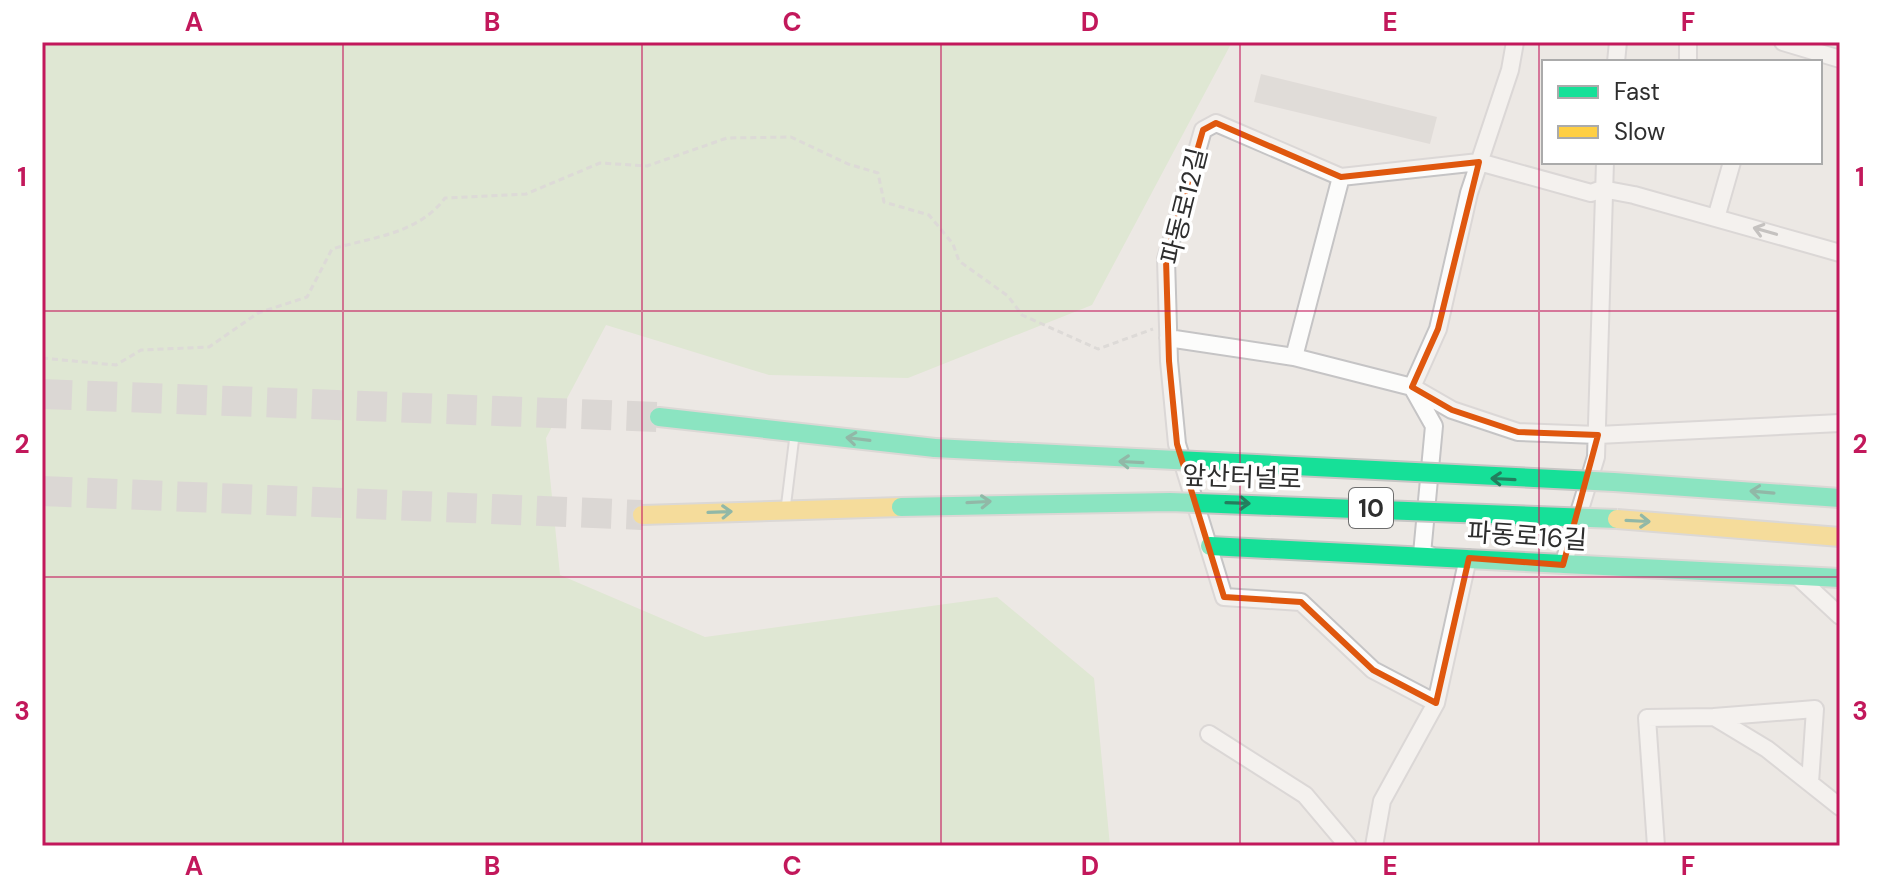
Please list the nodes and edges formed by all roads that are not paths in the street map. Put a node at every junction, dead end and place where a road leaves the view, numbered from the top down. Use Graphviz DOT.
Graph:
graph roads {
  1 [pos="1515,42"];
  2 [pos="1783,42"];
  3 [pos="1840,59"];
  4 [pos="1479,162"];
  5 [pos="1605,164"];
  6 [pos="1731,164"];
  7 [pos="1341,177"];
  8 [pos="1602,189"];
  9 [pos="1716,218"];
  10 [pos="1840,253"];
  11 [pos="1168,333"];
  12 [pos="1294,357"];
  13 [pos="1412,387"];
  14 [pos="659,417"];
  15 [pos="1840,423"];
  16 [pos="795,432"];
  17 [pos="1598,435"];
  18 [pos="1840,498"];
  19 [pos="785,510"];
  20 [pos="642,515"];
  21 [pos="1840,537"];
  22 [pos="1210,546"];
  23 [pos="1468,558"];
  24 [pos="1563,565"];
  25 [pos="1796,575"];
  26 [pos="1840,578"];
  27 [pos="1840,616"];
  28 [pos="1436,703"];
  29 [pos="1714,717"];
  30 [pos="1209,734"];
  31 [pos="1810,783"];
  32 [pos="1840,807"];
  33 [pos="1348,846"];
  34 [pos="1374,846"];
  35 [pos="1656,846"];
  1 -- 4 [label="street"];
  2 -- 3 [label="street"];
  4 -- 7 [label="street, 파동로12길"];
  4 -- 8 [label="street, 파동로12길"];
  4 -- 13 [label="street"];
  5 -- 8 [label="street"];
  6 -- 9 [label="street"];
  7 -- 11 [label="street, 파동로12길"];
  7 -- 12 [label="street"];
  8 -- 9 [label="street, 파동로12길"];
  8 -- 17 [label="street"];
  10 -- 9 [label="street, 파동로12길, one-way"];
  11 -- 12 [label="street"];
  11 -- 22 [label="street, 파동로12길"];
  12 -- 13 [label="street"];
  13 -- 17 [label="street"];
  13 -- 23 [label="street"];
  14 -- 16 [label="main road, 앞산터널로 / 10"];
  15 -- 17 [label="street"];
  18 -- 16 [label="main road, 앞산터널로 / 10, one-way, bridge"];
  16 -- 19 [label="lane"];
  17 -- 24 [label="street"];
  20 -- 19 [label="main road, 앞산터널로 / 10, one-way"];
  19 -- 21 [label="main road, 앞산터널로 / 10, one-way, bridge"];
  22 -- 23 [label="main road, 파동로16길"];
  22 -- 28 [label="street, 파동로12길"];
  23 -- 24 [label="street"];
  23 -- 28 [label="street"];
  24 -- 25 [label="main road, 파동로16길"];
  25 -- 26 [label="main road, 파동로16길"];
  25 -- 27 [label="street"];
  28 -- 34 [label="street"];
  29 -- 31 [label="street"];
  29 -- 31 [label="street"];
  29 -- 35 [label="street"];
  30 -- 33 [label="street"];
  31 -- 32 [label="street"];
}
